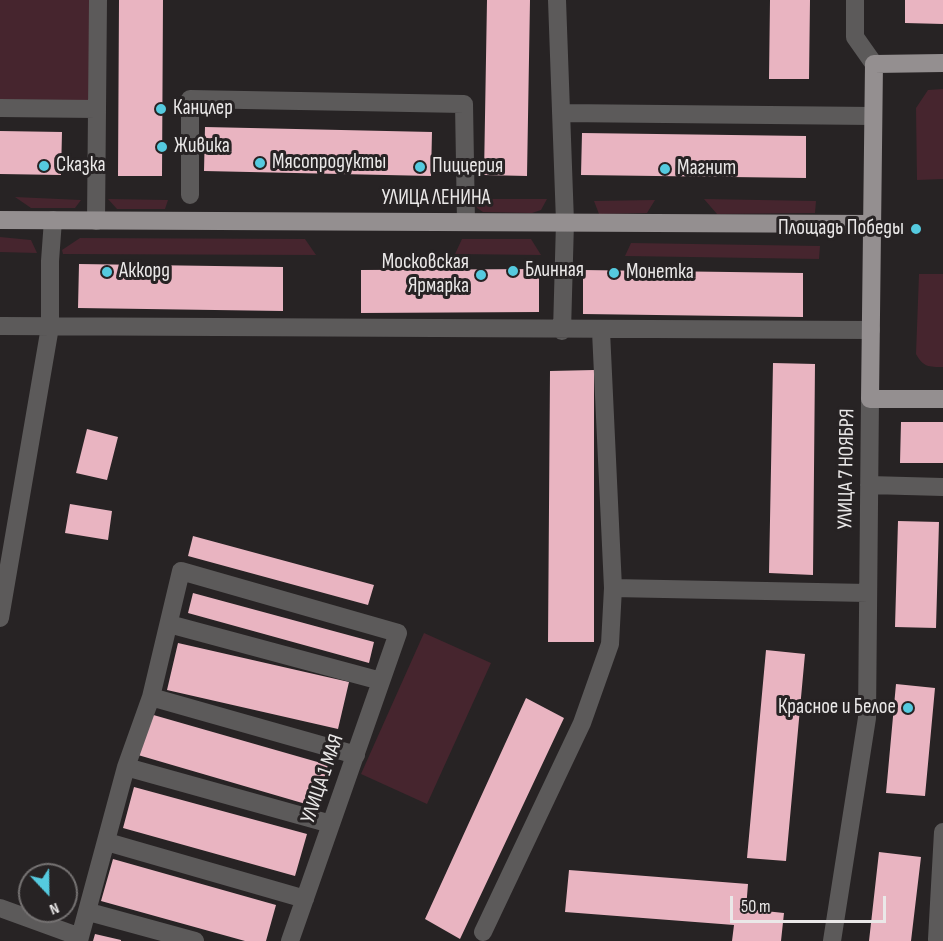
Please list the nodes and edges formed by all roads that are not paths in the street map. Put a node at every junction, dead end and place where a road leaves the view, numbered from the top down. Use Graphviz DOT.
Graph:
graph roads {
  1 [pos="98,0"];
  2 [pos="557,0"];
  3 [pos="855,0"];
  4 [pos="943,63"];
  5 [pos="874,64"];
  6 [pos="0,108"];
  7 [pos="96,109"];
  8 [pos="561,113"];
  9 [pos="873,116"];
  10 [pos="190,195"];
  11 [pos="0,220"];
  12 [pos="53,220"];
  13 [pos="96,221"];
  14 [pos="466,222"];
  15 [pos="565,222"];
  16 [pos="873,224"];
  17 [pos="0,326"];
  18 [pos="50,327"];
  19 [pos="871,330"];
  20 [pos="562,331"];
  21 [pos="601,331"];
  22 [pos="870,399"];
  23 [pos="943,399"];
  24 [pos="869,485"];
  25 [pos="943,487"];
  26 [pos="612,588"];
  27 [pos="868,593"];
  28 [pos="0,618"];
  29 [pos="169,624"];
  30 [pos="381,681"];
  31 [pos="151,697"];
  32 [pos="356,754"];
  33 [pos="126,767"];
  34 [pos="331,824"];
  35 [pos="943,832"];
  36 [pos="107,842"];
  37 [pos="305,899"];
  38 [pos="0,908"];
  39 [pos="89,912"];
  40 [pos="483,932"];
  41 [pos="80,939"];
  42 [pos="943,939"];
  43 [pos="195,941"];
  44 [pos="290,941"];
  45 [pos="832,941"];
  1 -- 7 [label="street"];
  2 -- 8 [label="street"];
  3 -- 5 [label="street"];
  4 -- 5 [label="main road"];
  5 -- 9 [label="main road, УЛИЦА 7 НОЯБРЯ"];
  6 -- 7 [label="street"];
  7 -- 13 [label="street"];
  8 -- 9 [label="street"];
  8 -- 15 [label="street"];
  9 -- 16 [label="main road, УЛИЦА 7 НОЯБРЯ"];
  10 -- 14 [label="street"];
  11 -- 12 [label="main road, УЛИЦА ЛЕНИНА"];
  12 -- 13 [label="main road, УЛИЦА ЛЕНИНА"];
  12 -- 18 [label="street"];
  13 -- 14 [label="main road, УЛИЦА ЛЕНИНА"];
  14 -- 15 [label="main road, УЛИЦА ЛЕНИНА"];
  15 -- 16 [label="main road, УЛИЦА ЛЕНИНА"];
  15 -- 20 [label="street"];
  16 -- 19 [label="main road, УЛИЦА 7 НОЯБРЯ"];
  17 -- 18 [label="street"];
  18 -- 20 [label="street"];
  18 -- 28 [label="street"];
  19 -- 21 [label="street"];
  19 -- 22 [label="main road, УЛИЦА 7 НОЯБРЯ"];
  20 -- 21 [label="street"];
  21 -- 26 [label="street"];
  22 -- 23 [label="main road"];
  22 -- 24 [label="street, УЛИЦА 7 НОЯБРЯ"];
  24 -- 25 [label="street"];
  24 -- 27 [label="street, УЛИЦА 7 НОЯБРЯ"];
  26 -- 27 [label="street"];
  26 -- 40 [label="street"];
  27 -- 45 [label="street, УЛИЦА 7 НОЯБРЯ"];
  29 -- 30 [label="street"];
  29 -- 30 [label="street, УЛИЦА 1 МАЯ"];
  29 -- 31 [label="street"];
  30 -- 32 [label="street, УЛИЦА 1 МАЯ"];
  31 -- 32 [label="street"];
  31 -- 33 [label="street"];
  32 -- 34 [label="street, УЛИЦА 1 МАЯ"];
  33 -- 34 [label="street"];
  33 -- 36 [label="street"];
  34 -- 37 [label="street, УЛИЦА 1 МАЯ"];
  35 -- 42 [label="street"];
  36 -- 37 [label="street"];
  36 -- 39 [label="street"];
  37 -- 44 [label="street, УЛИЦА 1 МАЯ"];
  38 -- 41 [label="street"];
  39 -- 41 [label="street"];
  39 -- 43 [label="street"];
}
